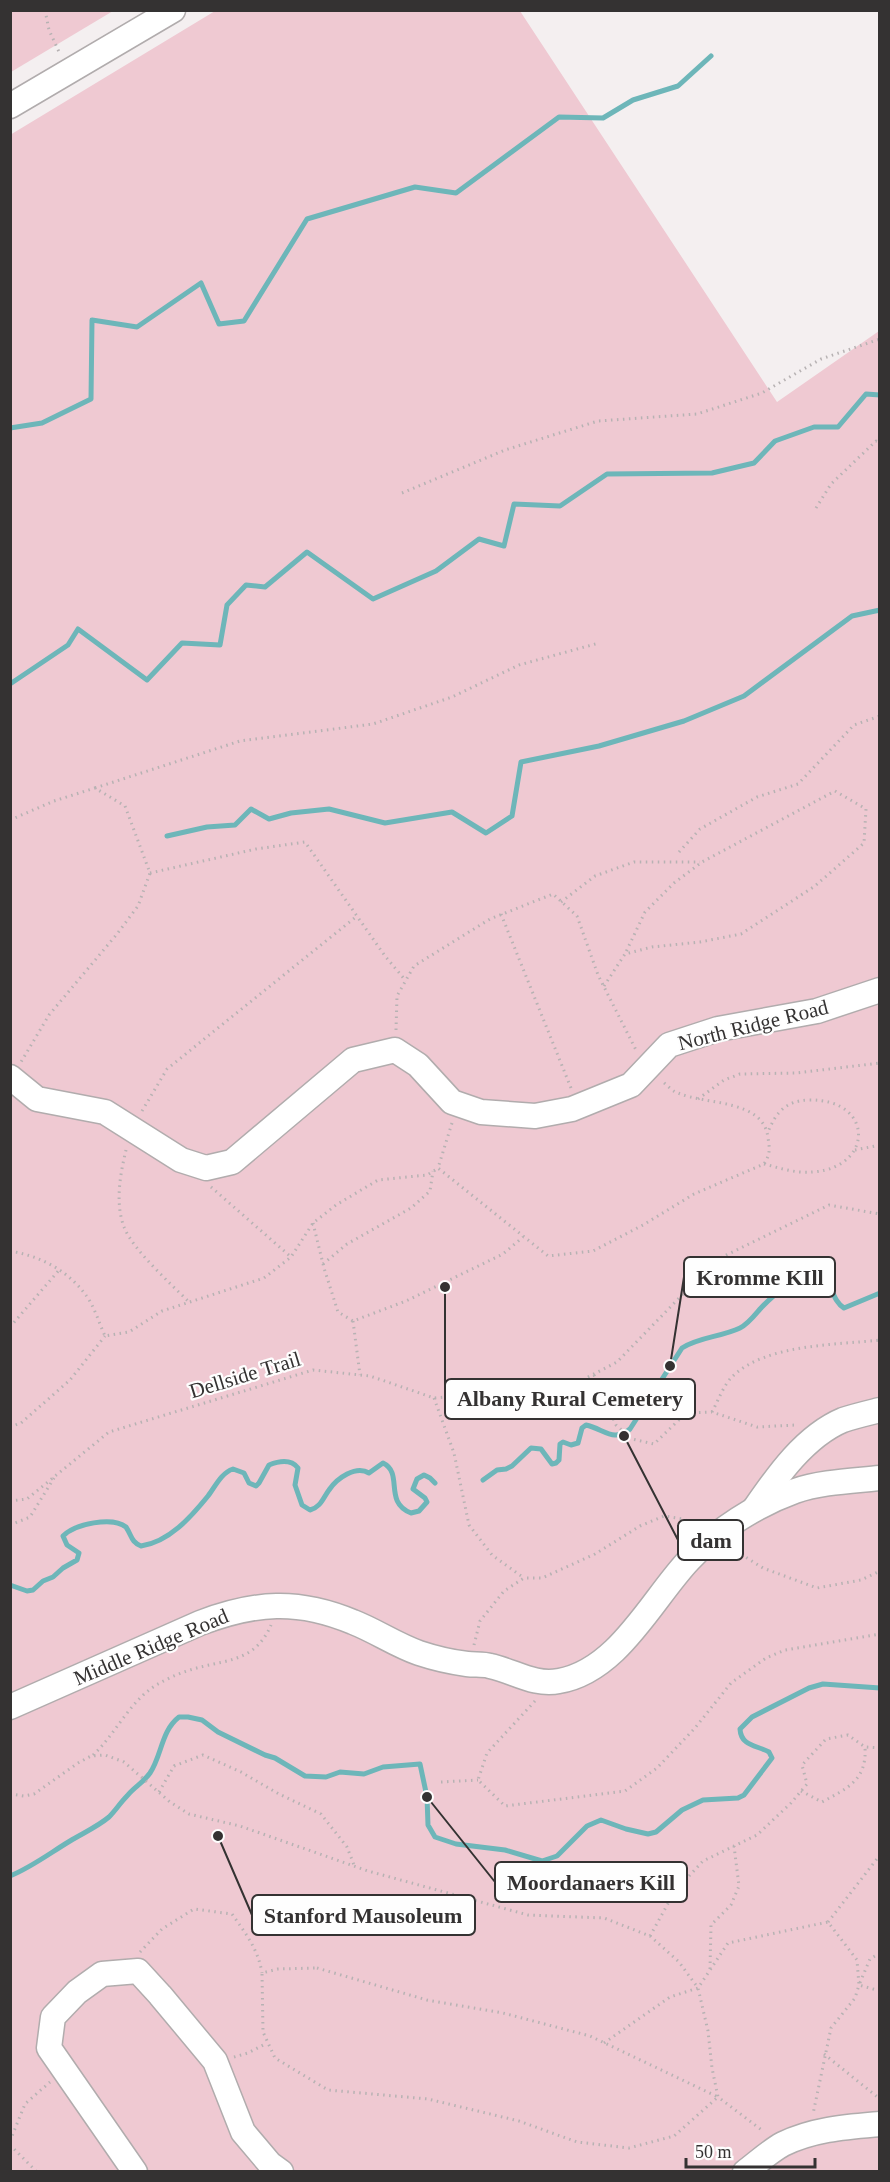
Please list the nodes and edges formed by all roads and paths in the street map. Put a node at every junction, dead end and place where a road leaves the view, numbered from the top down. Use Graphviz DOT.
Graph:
graph roads {
  1 [pos="45,10"];
  2 [pos="173,10"];
  3 [pos="68,72"];
  4 [pos="10,106"];
  5 [pos="879,339"];
  6 [pos="879,443"];
  7 [pos="402,493"];
  8 [pos="816,508"];
  9 [pos="599,643"];
  10 [pos="879,716"];
  11 [pos="95,788"];
  12 [pos="10,820"];
  13 [pos="679,852"];
  14 [pos="702,862"];
  15 [pos="150,873"];
  16 [pos="561,902"];
  17 [pos="501,914"];
  18 [pos="357,916"];
  19 [pos="625,954"];
  20 [pos="406,981"];
  21 [pos="604,986"];
  22 [pos="879,990"];
  23 [pos="395,1050"];
  24 [pos="879,1063"];
  25 [pos="647,1069"];
  26 [pos="11,1078"];
  27 [pos="699,1099"];
  28 [pos="457,1104"];
  29 [pos="578,1106"];
  30 [pos="131,1128"];
  31 [pos="768,1133"];
  32 [pos="879,1145"];
  33 [pos="855,1150"];
  34 [pos="764,1164"];
  35 [pos="438,1168"];
  36 [pos="433,1171"];
  37 [pos="206,1183"];
  38 [pos="879,1214"];
  39 [pos="313,1223"];
  40 [pos="523,1237"];
  41 [pos="10,1251"];
  42 [pos="291,1257"];
  43 [pos="323,1264"];
  44 [pos="60,1269"];
  45 [pos="188,1302"];
  46 [pos="353,1321"];
  47 [pos="10,1327"];
  48 [pos="105,1336"];
  49 [pos="879,1340"];
  50 [pos="360,1375"];
  51 [pos="594,1375"];
  52 [pos="434,1398"];
  53 [pos="879,1410"];
  54 [pos="712,1412"];
  55 [pos="803,1425"];
  56 [pos="10,1427"];
  57 [pos="57,1474"];
  58 [pos="879,1478"];
  59 [pos="10,1502"];
  60 [pos="754,1510"];
  61 [pos="10,1524"];
  62 [pos="714,1537"];
  63 [pos="879,1571"];
  64 [pos="525,1578"];
  65 [pos="277,1606"];
  66 [pos="879,1634"];
  67 [pos="469,1664"];
  68 [pos="543,1683"];
  69 [pos="10,1707"];
  70 [pos="865,1747"];
  71 [pos="879,1748"];
  72 [pos="91,1756"];
  73 [pos="478,1780"];
  74 [pos="441,1782"];
  75 [pos="801,1791"];
  76 [pos="159,1792"];
  77 [pos="10,1794"];
  78 [pos="734,1846"];
  79 [pos="879,1855"];
  80 [pos="354,1865"];
  81 [pos="828,1922"];
  82 [pos="650,1936"];
  83 [pos="879,1953"];
  84 [pos="710,1970"];
  85 [pos="138,1971"];
  86 [pos="262,1973"];
  87 [pos="859,1985"];
  88 [pos="698,1988"];
  89 [pos="879,1991"];
  90 [pos="267,2042"];
  91 [pos="604,2043"];
  92 [pos="824,2054"];
  93 [pos="215,2061"];
  94 [pos="68,2075"];
  95 [pos="718,2097"];
  96 [pos="879,2099"];
  97 [pos="879,2124"];
  98 [pos="812,2132"];
  99 [pos="10,2143"];
  100 [pos="781,2145"];
  101 [pos="37,2172"];
  102 [pos="135,2172"];
  103 [pos="281,2172"];
  104 [pos="745,2172"];
  1 -- 3 [label="path"];
  2 -- 3 [label="street"];
  3 -- 4 [label="street"];
  5 -- 7 [label="path"];
  6 -- 8 [label="path"];
  9 -- 11 [label="path"];
  10 -- 13 [label="path"];
  11 -- 12 [label="path"];
  11 -- 15 [label="path"];
  14 -- 16 [label="path"];
  14 -- 19 [label="path"];
  14 -- 19 [label="path"];
  15 -- 18 [label="path"];
  15 -- 26 [label="path"];
  16 -- 17 [label="path"];
  16 -- 21 [label="path"];
  17 -- 20 [label="path"];
  17 -- 29 [label="path"];
  18 -- 20 [label="path"];
  18 -- 30 [label="path"];
  19 -- 21 [label="path"];
  20 -- 23 [label="path"];
  21 -- 25 [label="path"];
  22 -- 25 [label="street, North Ridge Road"];
  23 -- 28 [label="street, North Ridge Road"];
  23 -- 30 [label="street"];
  24 -- 27 [label="path"];
  25 -- 27 [label="path"];
  25 -- 29 [label="street, North Ridge Road"];
  26 -- 30 [label="street"];
  27 -- 31 [label="path"];
  28 -- 29 [label="street, North Ridge Road"];
  28 -- 35 [label="path"];
  30 -- 45 [label="path"];
  31 -- 33 [label="path"];
  31 -- 34 [label="path"];
  32 -- 33 [label="path"];
  33 -- 34 [label="path"];
  34 -- 40 [label="path"];
  35 -- 36 [label="path"];
  35 -- 40 [label="path"];
  36 -- 39 [label="path"];
  36 -- 43 [label="path"];
  37 -- 42 [label="path"];
  38 -- 51 [label="path, Dellside Trail"];
  39 -- 42 [label="path"];
  39 -- 43 [label="path"];
  40 -- 46 [label="path"];
  41 -- 44 [label="path"];
  42 -- 45 [label="path"];
  43 -- 46 [label="path"];
  44 -- 47 [label="path"];
  44 -- 48 [label="path"];
  45 -- 48 [label="path"];
  46 -- 50 [label="path"];
  48 -- 56 [label="path"];
  49 -- 54 [label="path"];
  50 -- 52 [label="path, Dellside Trail"];
  50 -- 57 [label="path, Dellside Trail"];
  51 -- 52 [label="path, Dellside Trail"];
  51 -- 54 [label="path"];
  52 -- 64 [label="path"];
  53 -- 60 [label="street, Middle Ridge Road"];
  54 -- 55 [label="path"];
  57 -- 59 [label="path, Dellside Trail"];
  57 -- 61 [label="path"];
  58 -- 60 [label="street, Middle Ridge Road"];
  60 -- 62 [label="street, Middle Ridge Road"];
  62 -- 63 [label="path"];
  62 -- 64 [label="path"];
  62 -- 68 [label="street, Middle Ridge Road"];
  64 -- 67 [label="path"];
  65 -- 67 [label="street, Middle Ridge Road"];
  65 -- 69 [label="street, Middle Ridge Road"];
  65 -- 72 [label="path"];
  66 -- 73 [label="path"];
  67 -- 68 [label="street, Middle Ridge Road"];
  68 -- 73 [label="path"];
  70 -- 71 [label="path"];
  70 -- 75 [label="path"];
  70 -- 75 [label="path"];
  72 -- 76 [label="path"];
  72 -- 77 [label="path"];
  73 -- 74 [label="path"];
  75 -- 78 [label="path"];
  76 -- 80 [label="path"];
  76 -- 80 [label="path"];
  78 -- 82 [label="path"];
  78 -- 84 [label="path"];
  79 -- 81 [label="path"];
  80 -- 82 [label="path"];
  81 -- 84 [label="path"];
  81 -- 87 [label="path"];
  82 -- 88 [label="path"];
  83 -- 87 [label="path"];
  84 -- 88 [label="path"];
  85 -- 86 [label="path"];
  85 -- 93 [label="street"];
  85 -- 94 [label="street"];
  86 -- 90 [label="path"];
  86 -- 91 [label="path"];
  87 -- 89 [label="path"];
  87 -- 92 [label="path"];
  88 -- 91 [label="path"];
  88 -- 95 [label="path"];
  90 -- 93 [label="path"];
  90 -- 95 [label="path"];
  91 -- 95 [label="path"];
  92 -- 96 [label="path"];
  92 -- 98 [label="path"];
  93 -- 103 [label="street"];
  94 -- 99 [label="path"];
  94 -- 102 [label="street"];
  95 -- 100 [label="path"];
  97 -- 98 [label="street"];
  98 -- 100 [label="street"];
  99 -- 101 [label="path"];
  100 -- 104 [label="street"];
}
